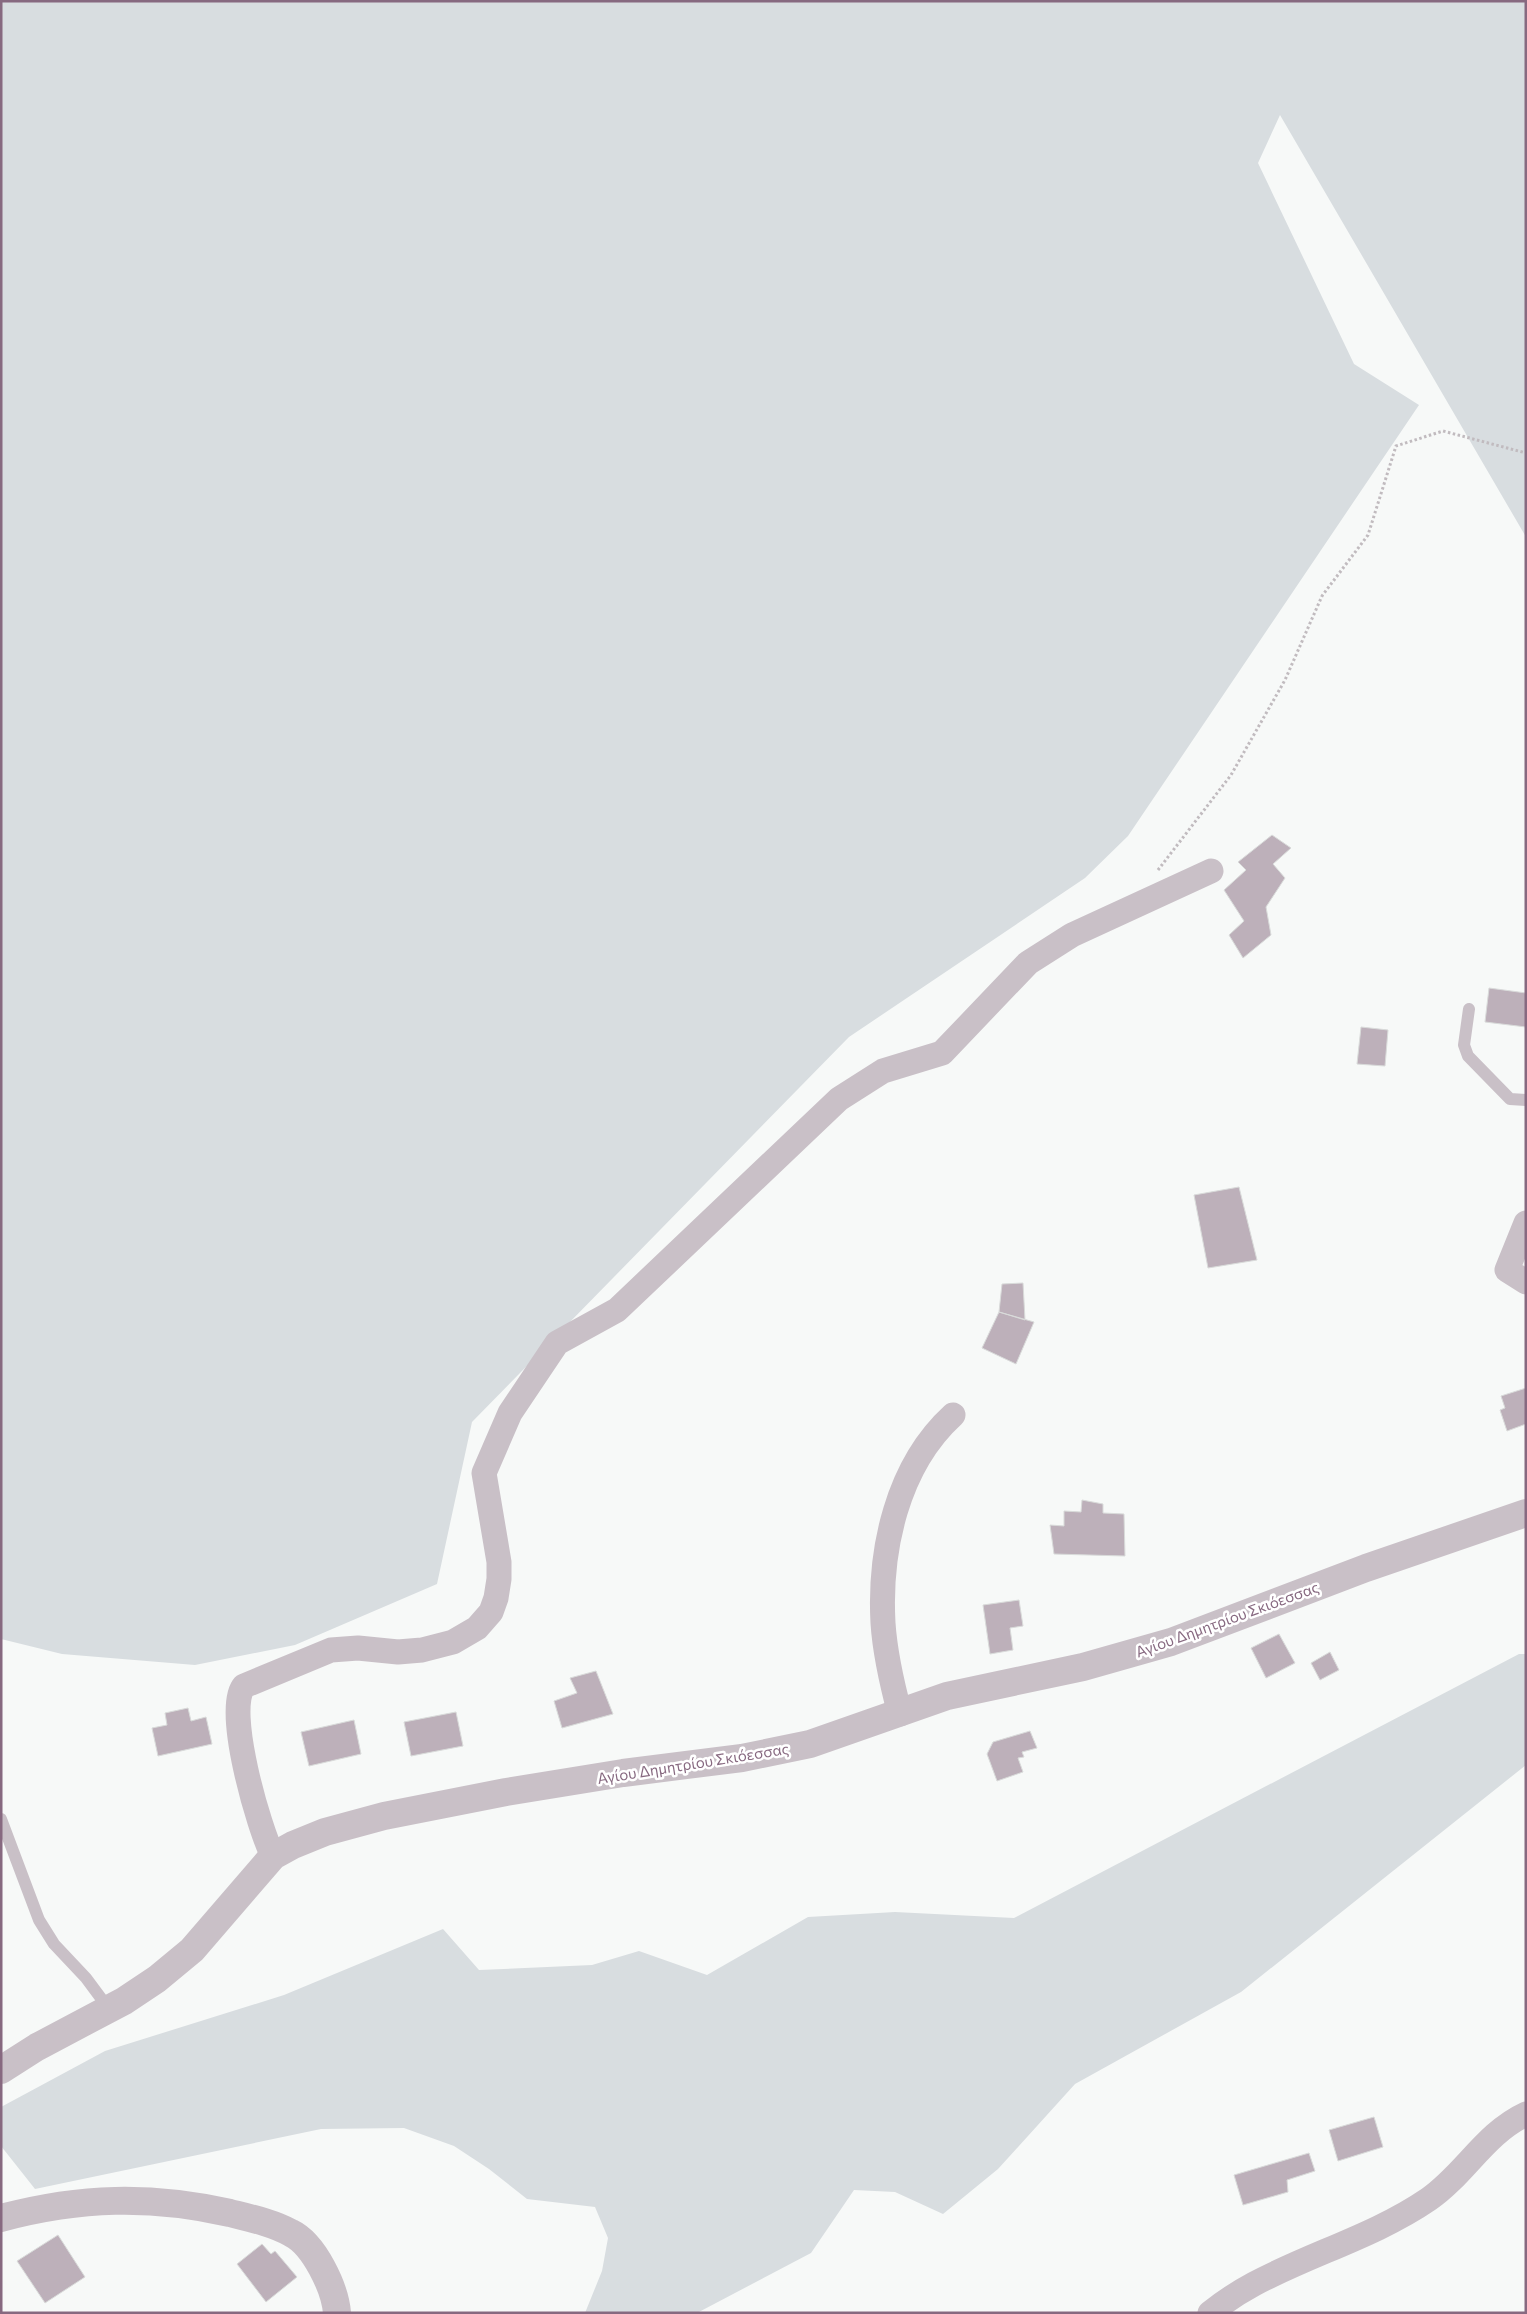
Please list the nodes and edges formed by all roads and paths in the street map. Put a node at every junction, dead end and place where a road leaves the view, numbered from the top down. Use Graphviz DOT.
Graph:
graph roads {
  1 [pos="1526,453"];
  2 [pos="1211,871"];
  3 [pos="1153,875"];
  4 [pos="1469,1009"];
  5 [pos="1526,1100"];
  6 [pos="1526,1223"];
  7 [pos="1526,1282"];
  8 [pos="952,1415"];
  9 [pos="1526,1513"];
  10 [pos="900,1714"];
  11 [pos="1,1819"];
  12 [pos="273,1856"];
  13 [pos="109,2009"];
  14 [pos="1,2070"];
  15 [pos="1526,2114"];
  16 [pos="1,2218"];
  17 [pos="337,2313"];
  18 [pos="1210,2313"];
  1 -- 3 [label="path"];
  2 -- 12 [label="street"];
  4 -- 5 [label="lane"];
  6 -- 7 [label="street"];
  8 -- 10 [label="street"];
  9 -- 10 [label="street, Αγίου Δημητρίου Σκιόεσσας"];
  10 -- 12 [label="street, Αγίου Δημητρίου Σκιόεσσας"];
  11 -- 13 [label="lane"];
  12 -- 13 [label="street, Αγίου Δημητρίου Σκιόεσσας"];
  13 -- 14 [label="street, Αγίου Δημητρίου Σκιόεσσας"];
  15 -- 18 [label="street"];
  16 -- 17 [label="street"];
}
